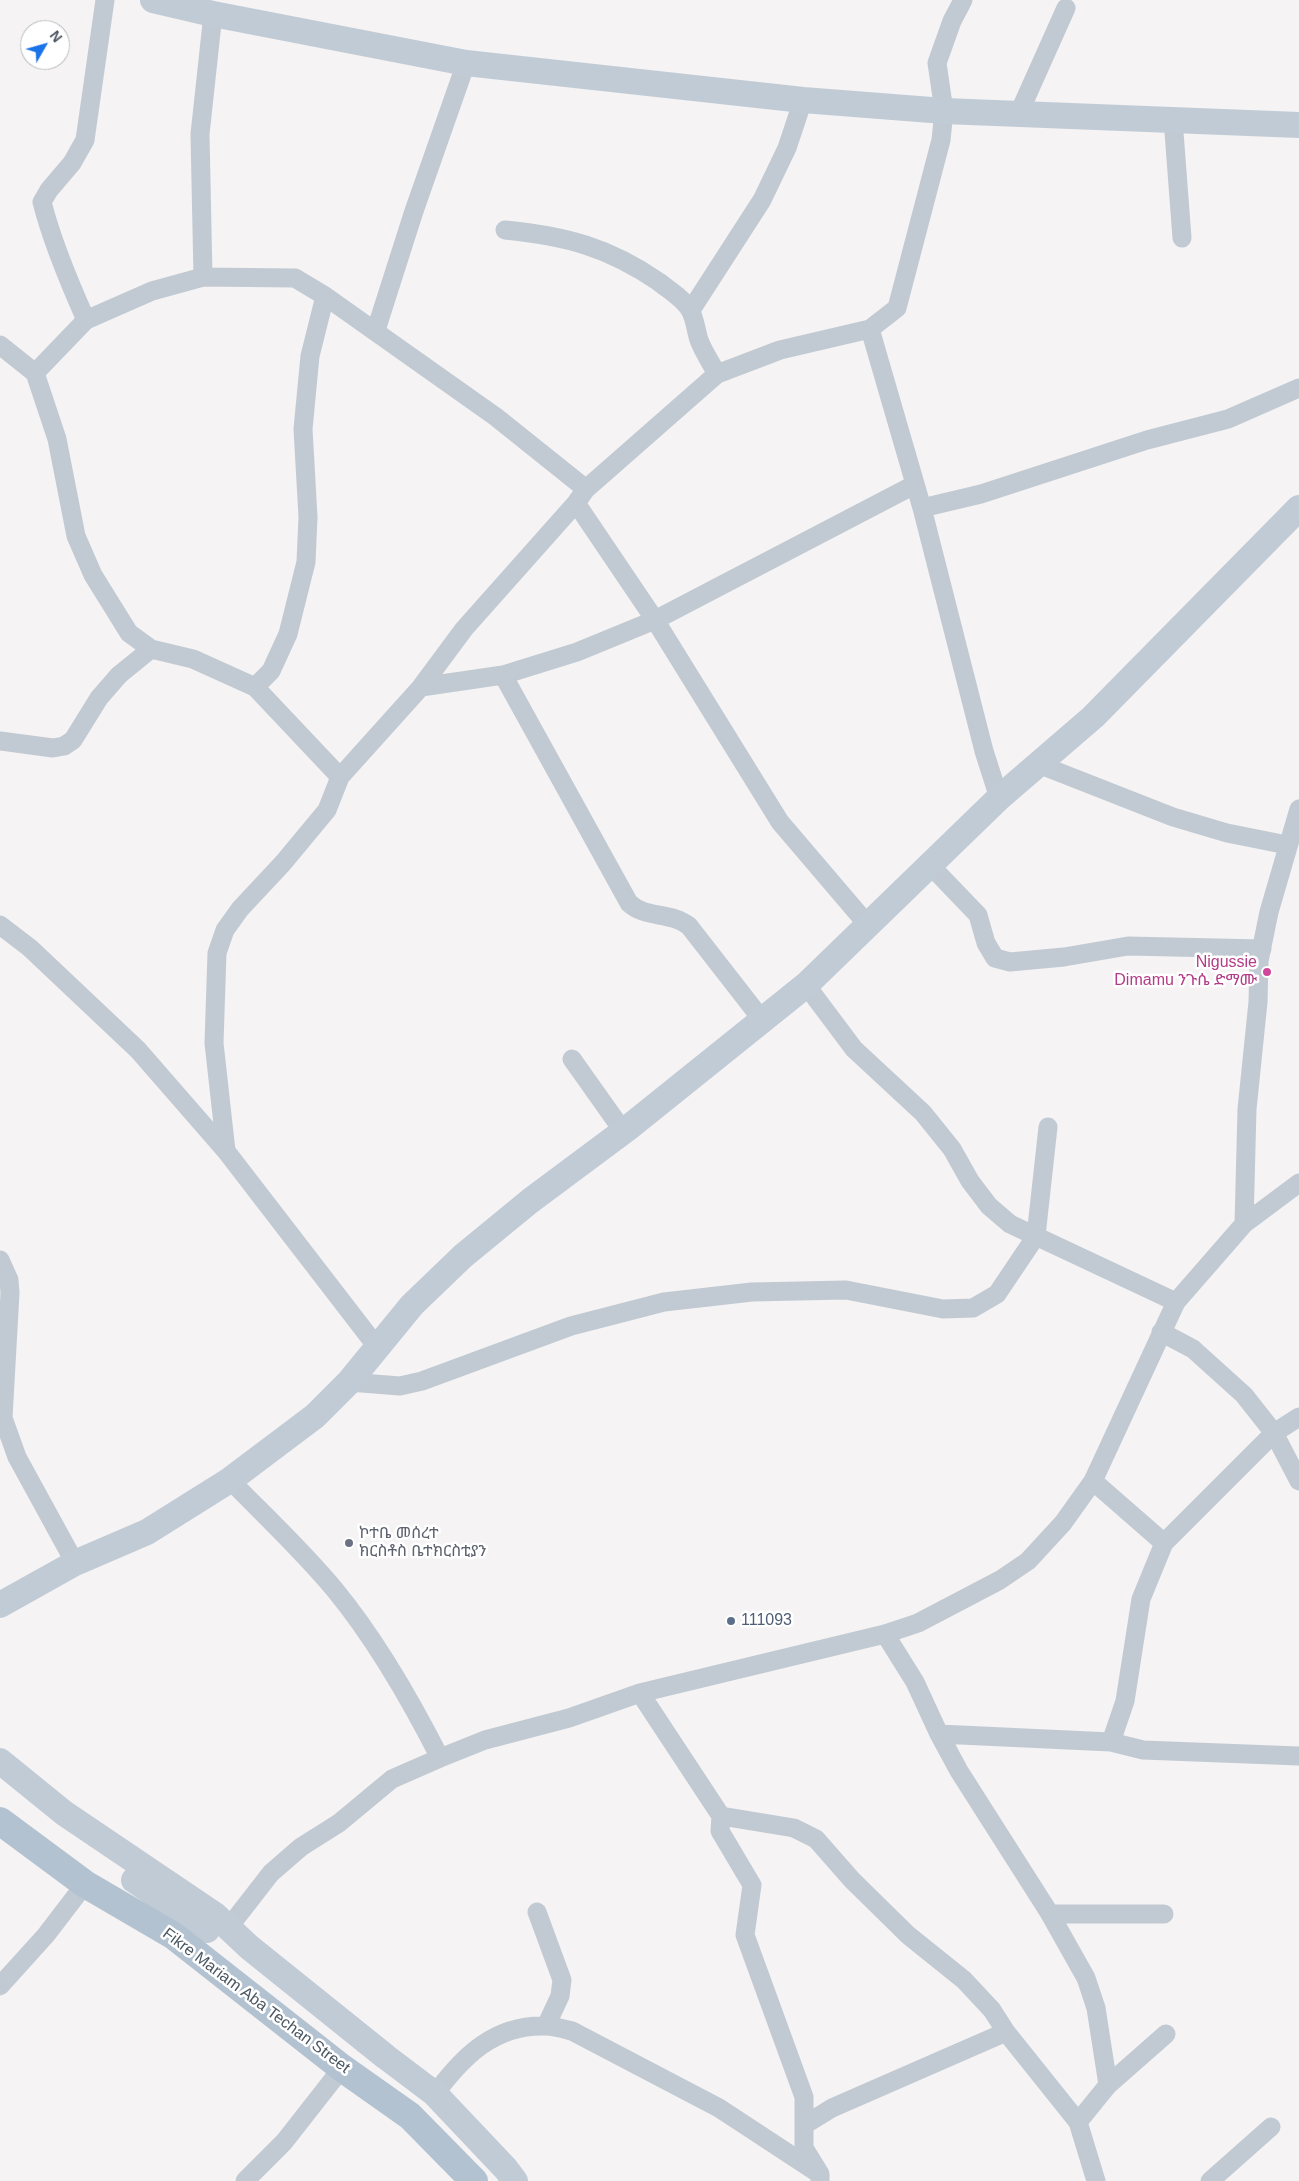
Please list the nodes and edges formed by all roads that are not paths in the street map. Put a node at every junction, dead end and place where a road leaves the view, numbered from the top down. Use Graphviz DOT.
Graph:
graph roads {
  1 [pos="105,0"];
  2 [pos="153,0"];
  3 [pos="963,0"];
  4 [pos="1066,8"];
  5 [pos="213,14"];
  6 [pos="466,63"];
  7 [pos="802,100"];
  8 [pos="944,111"];
  9 [pos="1019,113"];
  10 [pos="1172,119"];
  11 [pos="1299,125"];
  12 [pos="505,230"];
  13 [pos="1182,238"];
  14 [pos="203,277"];
  15 [pos="325,296"];
  16 [pos="690,310"];
  17 [pos="86,320"];
  18 [pos="870,329"];
  19 [pos="376,330"];
  20 [pos="0,345"];
  21 [pos="35,373"];
  22 [pos="717,374"];
  23 [pos="1299,388"];
  24 [pos="914,486"];
  25 [pos="581,496"];
  26 [pos="922,508"];
  27 [pos="1299,508"];
  28 [pos="655,620"];
  29 [pos="151,649"];
  30 [pos="503,675"];
  31 [pos="255,687"];
  32 [pos="421,687"];
  33 [pos="0,741"];
  34 [pos="1038,764"];
  35 [pos="340,777"];
  36 [pos="999,798"];
  37 [pos="1299,808"];
  38 [pos="1287,846"];
  39 [pos="929,864"];
  40 [pos="867,924"];
  41 [pos="0,925"];
  42 [pos="1262,949"];
  43 [pos="806,984"];
  44 [pos="763,1021"];
  45 [pos="572,1059"];
  46 [pos="1048,1128"];
  47 [pos="623,1131"];
  48 [pos="226,1151"];
  49 [pos="1299,1183"];
  50 [pos="1244,1224"];
  51 [pos="1036,1236"];
  52 [pos="0,1260"];
  53 [pos="1176,1302"];
  54 [pos="1161,1332"];
  55 [pos="377,1347"];
  56 [pos="349,1382"];
  57 [pos="1299,1417"];
  58 [pos="1274,1432"];
  59 [pos="230,1480"];
  60 [pos="1092,1481"];
  61 [pos="1299,1481"];
  62 [pos="1164,1543"];
  63 [pos="75,1563"];
  64 [pos="0,1605"];
  65 [pos="885,1634"];
  66 [pos="640,1693"];
  67 [pos="939,1734"];
  68 [pos="1111,1742"];
  69 [pos="1299,1756"];
  70 [pos="440,1758"];
  71 [pos="0,1761"];
  72 [pos="0,1783"];
  73 [pos="721,1816"];
  74 [pos="0,1821"];
  75 [pos="85,1884"];
  76 [pos="538,1912"];
  77 [pos="1050,1914"];
  78 [pos="1164,1914"];
  79 [pos="229,1927"];
  80 [pos="0,1986"];
  81 [pos="546,2026"];
  82 [pos="1006,2032"];
  83 [pos="1166,2034"];
  84 [pos="342,2068"];
  85 [pos="1108,2085"];
  86 [pos="435,2094"];
  87 [pos="1078,2122"];
  88 [pos="806,2124"];
  89 [pos="1271,2127"];
  90 [pos="823,2179"];
  91 [pos="245,2181"];
  92 [pos="474,2181"];
  93 [pos="515,2181"];
  94 [pos="1096,2181"];
  95 [pos="1210,2181"];
  1 -- 17 [label="street"];
  2 -- 5 [label="street"];
  3 -- 8 [label="street"];
  4 -- 9 [label="street"];
  5 -- 6 [label="street"];
  5 -- 14 [label="street"];
  6 -- 7 [label="street"];
  6 -- 19 [label="street"];
  7 -- 8 [label="street"];
  7 -- 16 [label="street"];
  8 -- 9 [label="street"];
  8 -- 18 [label="street"];
  9 -- 10 [label="street"];
  10 -- 11 [label="street"];
  10 -- 13 [label="street"];
  12 -- 16 [label="street"];
  14 -- 15 [label="street"];
  14 -- 17 [label="street"];
  15 -- 19 [label="street"];
  15 -- 31 [label="street"];
  16 -- 22 [label="street"];
  17 -- 21 [label="street"];
  18 -- 22 [label="street"];
  18 -- 24 [label="street"];
  19 -- 25 [label="street"];
  20 -- 21 [label="street"];
  21 -- 29 [label="street"];
  22 -- 25 [label="street"];
  23 -- 26 [label="street"];
  24 -- 26 [label="street"];
  24 -- 28 [label="street"];
  25 -- 28 [label="street"];
  25 -- 32 [label="street"];
  26 -- 36 [label="street"];
  27 -- 34 [label="street"];
  28 -- 30 [label="street"];
  28 -- 40 [label="street"];
  29 -- 31 [label="street"];
  29 -- 33 [label="street"];
  30 -- 32 [label="street"];
  30 -- 44 [label="street"];
  31 -- 35 [label="street"];
  32 -- 35 [label="street"];
  34 -- 36 [label="street"];
  34 -- 38 [label="street"];
  35 -- 48 [label="street"];
  36 -- 39 [label="street"];
  37 -- 38 [label="street"];
  38 -- 42 [label="street"];
  39 -- 40 [label="street"];
  39 -- 42 [label="street"];
  40 -- 43 [label="street"];
  41 -- 48 [label="street"];
  42 -- 50 [label="street"];
  43 -- 44 [label="street"];
  43 -- 51 [label="street"];
  44 -- 47 [label="street"];
  45 -- 47 [label="street"];
  46 -- 51 [label="street"];
  47 -- 55 [label="street"];
  48 -- 55 [label="street"];
  49 -- 50 [label="street"];
  50 -- 53 [label="street"];
  51 -- 53 [label="street"];
  51 -- 56 [label="street"];
  52 -- 63 [label="street"];
  53 -- 54 [label="street"];
  54 -- 58 [label="street"];
  54 -- 60 [label="street"];
  55 -- 56 [label="street"];
  56 -- 59 [label="street"];
  57 -- 58 [label="street"];
  58 -- 61 [label="street"];
  58 -- 62 [label="street"];
  59 -- 63 [label="street"];
  59 -- 70 [label="street"];
  60 -- 62 [label="street"];
  60 -- 65 [label="street"];
  62 -- 68 [label="street"];
  63 -- 64 [label="street"];
  65 -- 66 [label="street"];
  65 -- 67 [label="street"];
  66 -- 70 [label="street"];
  66 -- 73 [label="street"];
  67 -- 68 [label="street"];
  67 -- 77 [label="street"];
  68 -- 69 [label="street"];
  70 -- 79 [label="street"];
  71 -- 79 [label="street"];
  72 -- 79 [label="street"];
  73 -- 82 [label="street"];
  73 -- 88 [label="street"];
  74 -- 75 [label="main road, Fikre Mariam Aba Techan Street"];
  75 -- 80 [label="street"];
  75 -- 84 [label="main road, Fikre Mariam Aba Techan Street"];
  76 -- 81 [label="street"];
  77 -- 78 [label="street"];
  77 -- 85 [label="street"];
  79 -- 86 [label="street"];
  81 -- 86 [label="street"];
  81 -- 90 [label="street"];
  82 -- 87 [label="street"];
  82 -- 88 [label="street"];
  83 -- 85 [label="street"];
  84 -- 91 [label="street"];
  84 -- 92 [label="main road, Fikre Mariam Aba Techan Street"];
  85 -- 87 [label="street"];
  86 -- 93 [label="street"];
  87 -- 94 [label="street"];
  88 -- 90 [label="street"];
  89 -- 95 [label="street"];
}
